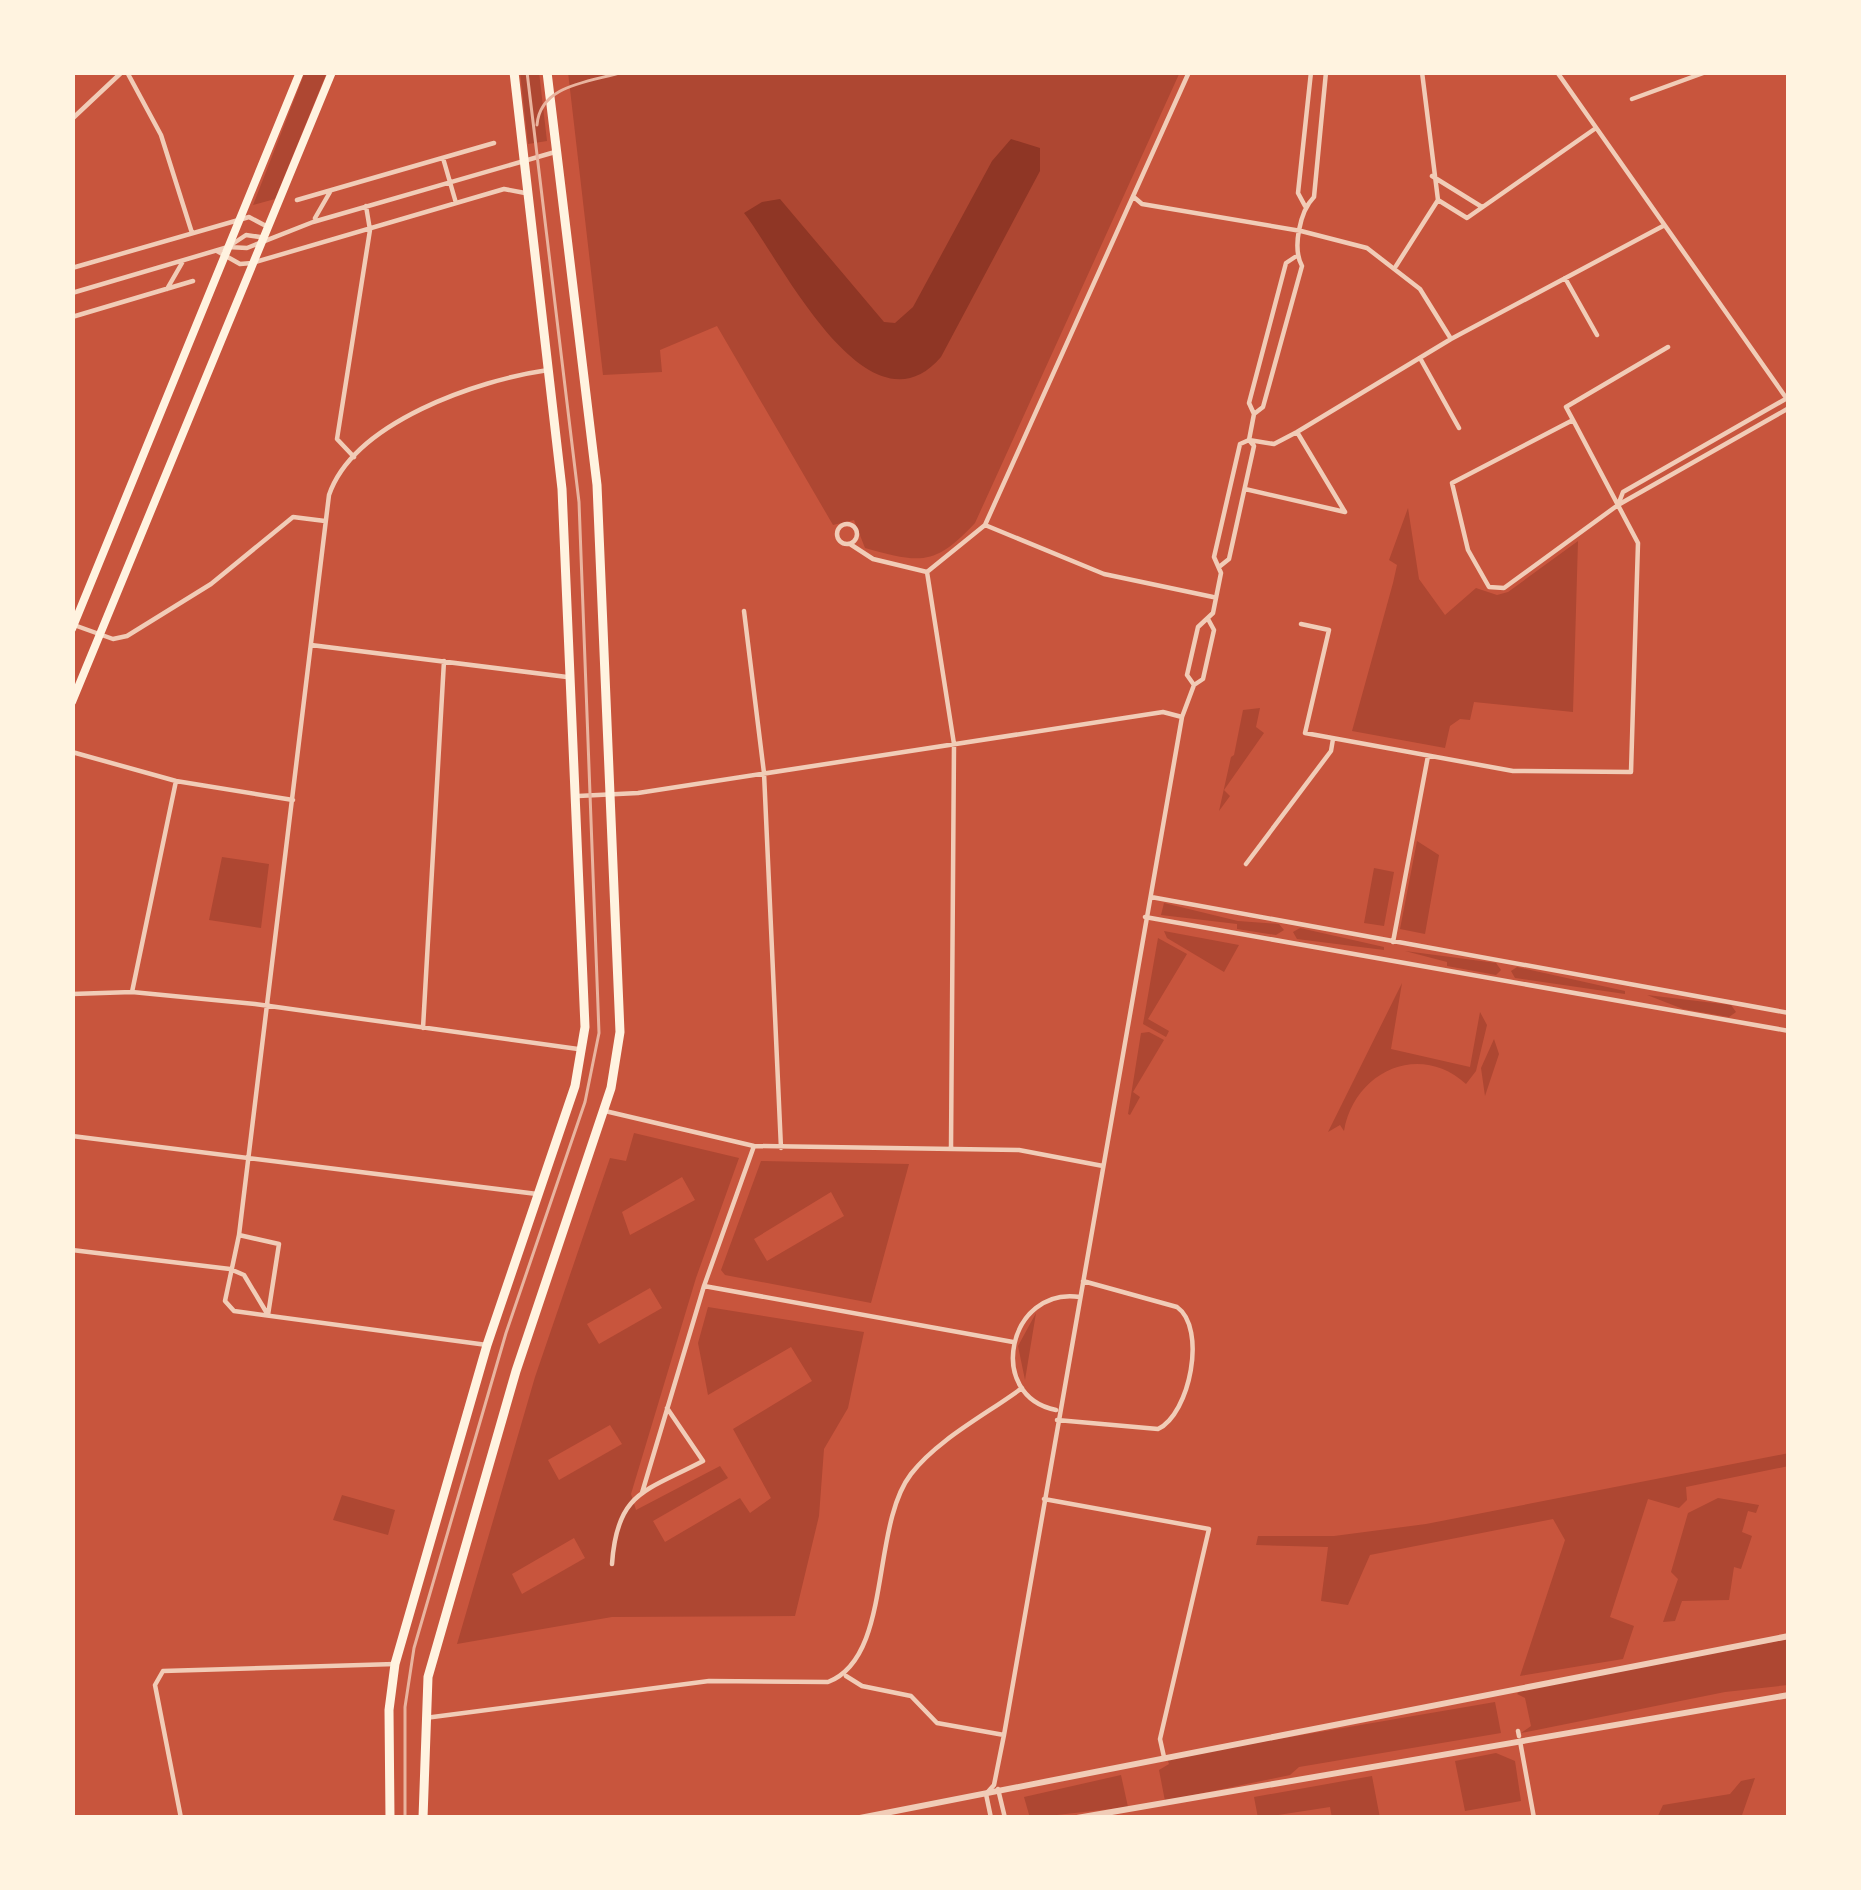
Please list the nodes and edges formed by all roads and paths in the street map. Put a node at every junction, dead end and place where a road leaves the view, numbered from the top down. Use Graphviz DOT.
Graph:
graph roads {
  1 [pos="124,72"];
  2 [pos="300,72"];
  3 [pos="332,72"];
  4 [pos="514,72"];
  5 [pos="547,72"];
  6 [pos="1189,72"];
  7 [pos="1311,72"];
  8 [pos="1326,72"];
  9 [pos="1423,72"];
  10 [pos="1557,72"];
  11 [pos="1706,72"];
  12 [pos="1632,99"];
  13 [pos="72,118"];
  14 [pos="1596,128"];
  15 [pos="494,143"];
  16 [pos="556,152"];
  17 [pos="443,158"];
  18 [pos="521,160"];
  19 [pos="1432,176"];
  20 [pos="449,182"];
  21 [pos="330,192"];
  22 [pos="525,193"];
  23 [pos="1134,197"];
  24 [pos="297,200"];
  25 [pos="1438,200"];
  26 [pos="456,203"];
  27 [pos="366,206"];
  28 [pos="1305,206"];
  29 [pos="1482,208"];
  30 [pos="239,220"];
  31 [pos="313,222"];
  32 [pos="1663,226"];
  33 [pos="370,230"];
  34 [pos="1301,231"];
  35 [pos="192,232"];
  36 [pos="265,233"];
  37 [pos="223,251"];
  38 [pos="1296,256"];
  39 [pos="184,260"];
  40 [pos="252,263"];
  41 [pos="1396,266"];
  42 [pos="72,268"];
  43 [pos="1564,278"];
  44 [pos="193,281"];
  45 [pos="167,289"];
  46 [pos="72,293"];
  47 [pos="72,317"];
  48 [pos="1597,334"];
  49 [pos="1451,339"];
  50 [pos="1668,347"];
  51 [pos="1420,358"];
  52 [pos="549,370"];
  53 [pos="1788,402"];
  54 [pos="1254,414"];
  55 [pos="1573,420"];
  56 [pos="1459,428"];
  57 [pos="1297,432"];
  58 [pos="1249,440"];
  59 [pos="354,457"];
  60 [pos="1245,489"];
  61 [pos="1618,505"];
  62 [pos="325,521"];
  63 [pos="985,525"];
  64 [pos="850,544"];
  65 [pos="1220,567"];
  66 [pos="927,572"];
  67 [pos="1213,596"];
  68 [pos="744,611"];
  69 [pos="1208,619"];
  70 [pos="1301,624"];
  71 [pos="73,627"];
  72 [pos="102,636"];
  73 [pos="311,645"];
  74 [pos="444,661"];
  75 [pos="573,677"];
  76 [pos="1194,685"];
  77 [pos="72,702"];
  78 [pos="1182,717"];
  79 [pos="1334,739"];
  80 [pos="953,744"];
  81 [pos="72,752"];
  82 [pos="1428,756"];
  83 [pos="764,773"];
  84 [pos="176,781"];
  85 [pos="611,795"];
  86 [pos="578,796"];
  87 [pos="292,800"];
  88 [pos="1246,864"];
  89 [pos="1149,897"];
  90 [pos="1145,917"];
  91 [pos="1291,923"];
  92 [pos="1288,940"];
  93 [pos="1393,942"];
  94 [pos="1507,962"];
  95 [pos="1504,979"];
  96 [pos="132,992"];
  97 [pos="72,994"];
  98 [pos="1744,1005"];
  99 [pos="266,1006"];
  100 [pos="1789,1013"];
  101 [pos="1741,1022"];
  102 [pos="423,1028"];
  103 [pos="1789,1030"];
  104 [pos="582,1050"];
  105 [pos="604,1111"];
  106 [pos="72,1136"];
  107 [pos="754,1147"];
  108 [pos="781,1148"];
  109 [pos="951,1149"];
  110 [pos="248,1158"];
  111 [pos="1103,1166"];
  112 [pos="538,1195"];
  113 [pos="239,1235"];
  114 [pos="72,1250"];
  115 [pos="230,1269"];
  116 [pos="1083,1281"];
  117 [pos="704,1286"];
  118 [pos="1080,1297"];
  119 [pos="268,1315"];
  120 [pos="1013,1342"];
  121 [pos="487,1345"];
  122 [pos="1022,1388"];
  123 [pos="668,1408"];
  124 [pos="1059,1410"];
  125 [pos="1057,1420"];
  126 [pos="642,1493"];
  127 [pos="1044,1499"];
  128 [pos="612,1564"];
  129 [pos="1789,1636"];
  130 [pos="395,1664"];
  131 [pos="846,1676"];
  132 [pos="1789,1695"];
  133 [pos="425,1718"];
  134 [pos="1004,1735"];
  135 [pos="1519,1736"];
  136 [pos="1164,1758"];
  137 [pos="997,1788"];
  138 [pos="986,1794"];
  139 [pos="1147,1806"];
  140 [pos="181,1818"];
  141 [pos="390,1818"];
  142 [pos="424,1818"];
  143 [pos="860,1818"];
  144 [pos="991,1818"];
  145 [pos="1005,1818"];
  146 [pos="1077,1818"];
  147 [pos="1150,1818"];
  148 [pos="1534,1818"];
  1 -- 13 [label="street"];
  1 -- 35 [label="street"];
  2 -- 30 [label="main road"];
  3 -- 36 [label="main road"];
  4 -- 18 [label="main road"];
  5 -- 16 [label="main road"];
  6 -- 23 [label="street"];
  7 -- 28 [label="street"];
  8 -- 28 [label="street"];
  9 -- 19 [label="street"];
  10 -- 14 [label="street"];
  11 -- 12 [label="street"];
  14 -- 29 [label="street"];
  14 -- 32 [label="street"];
  15 -- 17 [label="street"];
  16 -- 18 [label="street"];
  16 -- 85 [label="main road"];
  17 -- 20 [label="street"];
  17 -- 21 [label="street"];
  18 -- 20 [label="street"];
  18 -- 22 [label="main road"];
  19 -- 25 [label="street"];
  19 -- 29 [label="street"];
  20 -- 26 [label="street"];
  20 -- 27 [label="street"];
  21 -- 24 [label="street"];
  21 -- 31 [label="street"];
  22 -- 26 [label="street"];
  22 -- 52 [label="main road"];
  23 -- 34 [label="street"];
  23 -- 63 [label="street"];
  25 -- 29 [label="street"];
  25 -- 41 [label="street"];
  26 -- 33 [label="street"];
  27 -- 31 [label="street"];
  27 -- 33 [label="street"];
  28 -- 34 [label="street"];
  30 -- 35 [label="street"];
  30 -- 36 [label="street"];
  30 -- 37 [label="main road"];
  31 -- 36 [label="street"];
  32 -- 43 [label="street"];
  32 -- 53 [label="street"];
  33 -- 40 [label="street"];
  33 -- 59 [label="street"];
  34 -- 38 [label="street"];
  34 -- 41 [label="street"];
  35 -- 42 [label="street"];
  36 -- 37 [label="street"];
  36 -- 37 [label="street"];
  36 -- 40 [label="main road"];
  37 -- 39 [label="street"];
  37 -- 40 [label="street"];
  37 -- 71 [label="main road"];
  38 -- 54 [label="street"];
  38 -- 54 [label="street"];
  39 -- 45 [label="street"];
  39 -- 46 [label="street"];
  40 -- 72 [label="main road"];
  41 -- 49 [label="street"];
  43 -- 48 [label="street"];
  43 -- 49 [label="street"];
  44 -- 45 [label="street"];
  45 -- 47 [label="street"];
  49 -- 51 [label="street"];
  50 -- 55 [label="street"];
  51 -- 56 [label="street"];
  51 -- 57 [label="street"];
  52 -- 59 [label="street"];
  52 -- 75 [label="main road"];
  53 -- 61 [label="street"];
  54 -- 58 [label="street"];
  55 -- 61 [label="street"];
  55 -- 61 [label="street"];
  57 -- 58 [label="street"];
  57 -- 60 [label="street"];
  58 -- 60 [label="street"];
  58 -- 65 [label="street"];
  59 -- 62 [label="street"];
  60 -- 65 [label="street"];
  61 -- 82 [label="street"];
  62 -- 72 [label="street"];
  62 -- 73 [label="street"];
  63 -- 66 [label="street"];
  63 -- 67 [label="street"];
  64 -- 66 [label="street"];
  65 -- 67 [label="street"];
  66 -- 80 [label="street"];
  67 -- 69 [label="street"];
  68 -- 83 [label="street"];
  69 -- 76 [label="street"];
  69 -- 76 [label="street"];
  70 -- 79 [label="street"];
  71 -- 72 [label="street"];
  72 -- 77 [label="main road"];
  73 -- 74 [label="street"];
  73 -- 87 [label="street"];
  74 -- 75 [label="street"];
  74 -- 102 [label="street"];
  75 -- 86 [label="main road"];
  76 -- 78 [label="street"];
  78 -- 80 [label="street"];
  78 -- 89 [label="street"];
  79 -- 82 [label="street"];
  79 -- 88 [label="street"];
  80 -- 83 [label="street"];
  80 -- 109 [label="street"];
  81 -- 84 [label="street"];
  82 -- 93 [label="street"];
  83 -- 85 [label="street"];
  83 -- 108 [label="street"];
  84 -- 87 [label="street"];
  84 -- 96 [label="street"];
  85 -- 86 [label="street"];
  85 -- 105 [label="main road"];
  86 -- 104 [label="main road"];
  87 -- 99 [label="street"];
  89 -- 90 [label="street"];
  89 -- 91 [label="street"];
  90 -- 92 [label="street"];
  90 -- 111 [label="street"];
  91 -- 92 [label="street"];
  91 -- 93 [label="street"];
  92 -- 95 [label="street"];
  93 -- 94 [label="street"];
  94 -- 95 [label="street"];
  94 -- 98 [label="street"];
  95 -- 101 [label="street"];
  96 -- 97 [label="street"];
  96 -- 99 [label="street"];
  98 -- 100 [label="street"];
  98 -- 101 [label="street"];
  99 -- 102 [label="street"];
  99 -- 110 [label="street"];
  101 -- 103 [label="street"];
  102 -- 104 [label="street"];
  104 -- 112 [label="main road"];
  105 -- 107 [label="street"];
  105 -- 133 [label="main road"];
  106 -- 110 [label="street"];
  107 -- 108 [label="street"];
  107 -- 117 [label="street"];
  108 -- 109 [label="street"];
  109 -- 111 [label="street"];
  110 -- 112 [label="street"];
  110 -- 113 [label="street"];
  111 -- 116 [label="street"];
  112 -- 121 [label="main road"];
  113 -- 115 [label="street"];
  113 -- 119 [label="street"];
  114 -- 115 [label="street"];
  115 -- 119 [label="street"];
  115 -- 119 [label="street"];
  116 -- 118 [label="street"];
  116 -- 125 [label="street"];
  117 -- 120 [label="street"];
  117 -- 123 [label="street"];
  118 -- 120 [label="street"];
  118 -- 124 [label="street"];
  119 -- 121 [label="street"];
  120 -- 122 [label="street"];
  121 -- 130 [label="main road"];
  122 -- 124 [label="street"];
  122 -- 131 [label="street"];
  123 -- 126 [label="street"];
  123 -- 126 [label="street"];
  124 -- 125 [label="street"];
  125 -- 127 [label="street"];
  126 -- 128 [label="street"];
  127 -- 134 [label="street"];
  127 -- 136 [label="street"];
  129 -- 136 [label="street"];
  130 -- 140 [label="street"];
  130 -- 141 [label="main road"];
  131 -- 133 [label="street"];
  131 -- 134 [label="street"];
  132 -- 135 [label="street"];
  133 -- 142 [label="main road"];
  134 -- 137 [label="street"];
  135 -- 139 [label="street"];
  135 -- 148 [label="street"];
  136 -- 137 [label="street"];
  137 -- 138 [label="street"];
  137 -- 145 [label="street"];
  138 -- 143 [label="street"];
  138 -- 144 [label="street"];
  139 -- 146 [label="street"];
  139 -- 147 [label="street"];
}
